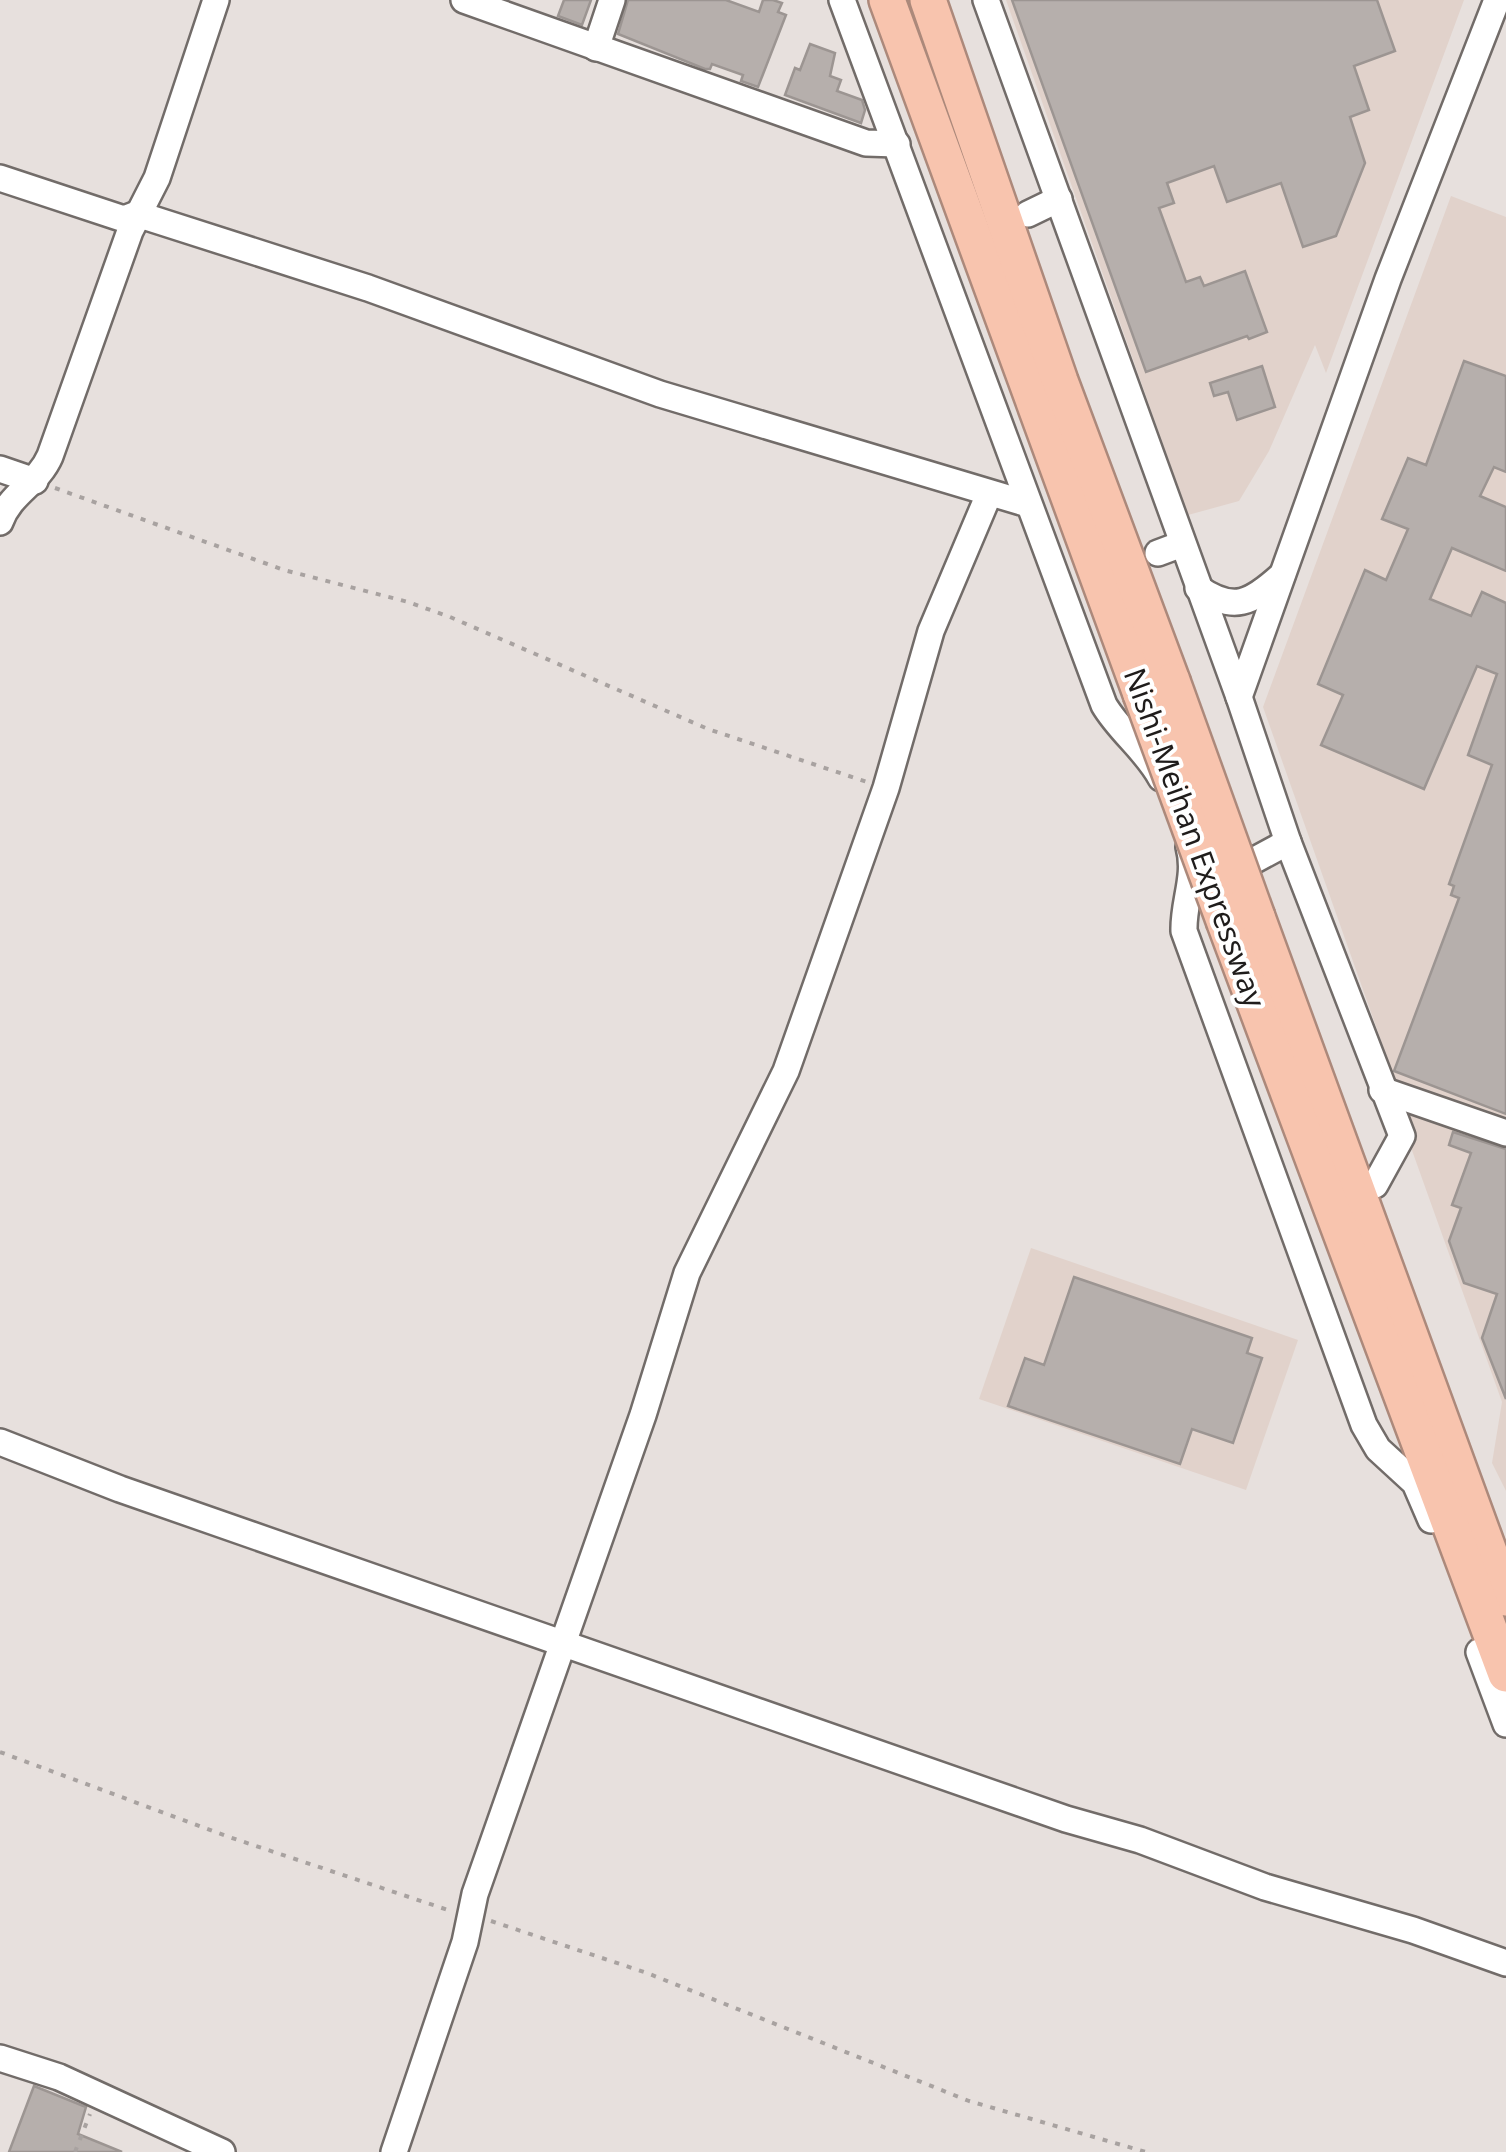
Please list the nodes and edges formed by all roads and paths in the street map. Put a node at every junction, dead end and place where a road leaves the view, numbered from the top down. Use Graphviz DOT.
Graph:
graph roads {
  1 [pos="216,0"];
  2 [pos="464,0"];
  3 [pos="612,0"];
  4 [pos="842,0"];
  5 [pos="887,0"];
  6 [pos="928,0"];
  7 [pos="986,0"];
  8 [pos="1496,0"];
  9 [pos="492,5"];
  10 [pos="596,48"];
  11 [pos="898,144"];
  12 [pos="0,178"];
  13 [pos="1059,199"];
  14 [pos="137,214"];
  15 [pos="1028,214"];
  16 [pos="0,468"];
  17 [pos="35,481"];
  18 [pos="989,494"];
  19 [pos="1040,517"];
  20 [pos="0,522"];
  21 [pos="1182,544"];
  22 [pos="1158,553"];
  23 [pos="1282,576"];
  24 [pos="1198,588"];
  25 [pos="1156,687"];
  26 [pos="1240,697"];
  27 [pos="886,788"];
  28 [pos="1288,842"];
  29 [pos="1187,896"];
  30 [pos="1382,1090"];
  31 [pos="1506,1132"];
  32 [pos="1375,1186"];
  33 [pos="1338,1282"];
  34 [pos="1324,1314"];
  35 [pos="1420,1398"];
  36 [pos="0,1442"];
  37 [pos="1506,1598"];
  38 [pos="562,1642"];
  39 [pos="1506,1674"];
  40 [pos="1506,1724"];
  41 [pos="0,1752"];
  42 [pos="471,1916"];
  43 [pos="1506,1964"];
  44 [pos="0,2058"];
  45 [pos="98,2096"];
  46 [pos="75,2152"];
  47 [pos="222,2152"];
  48 [pos="394,2152"];
  49 [pos="1146,2152"];
  1 -- 14 [label="street"];
  2 -- 9 [label="street"];
  3 -- 10 [label="street"];
  4 -- 11 [label="street"];
  5 -- 25 [label="highway, Nishi-Meihan Expressway"];
  6 -- 25 [label="highway, Nishi-Meihan Expressway"];
  7 -- 13 [label="street"];
  8 -- 23 [label="street"];
  9 -- 10 [label="street"];
  10 -- 11 [label="street"];
  11 -- 19 [label="street"];
  12 -- 14 [label="street"];
  13 -- 15 [label="street"];
  13 -- 21 [label="street"];
  14 -- 17 [label="street"];
  14 -- 18 [label="street"];
  16 -- 17 [label="street"];
  17 -- 20 [label="street"];
  17 -- 27 [label="path"];
  18 -- 19 [label="street"];
  18 -- 27 [label="street"];
  19 -- 29 [label="street"];
  21 -- 22 [label="street"];
  21 -- 24 [label="street"];
  23 -- 24 [label="street"];
  23 -- 26 [label="street"];
  24 -- 26 [label="street"];
  25 -- 35 [label="highway, Nishi-Meihan Expressway, bridge"];
  26 -- 28 [label="street"];
  27 -- 38 [label="street"];
  28 -- 29 [label="street"];
  28 -- 30 [label="street"];
  29 -- 34 [label="street"];
  30 -- 31 [label="street"];
  30 -- 32 [label="street"];
  33 -- 34 [label="street"];
  34 -- 40 [label="street"];
  35 -- 37 [label="highway, Nishi-Meihan Expressway"];
  35 -- 39 [label="highway, Nishi-Meihan Expressway"];
  36 -- 38 [label="street"];
  38 -- 42 [label="street"];
  38 -- 43 [label="street"];
  41 -- 42 [label="path"];
  42 -- 48 [label="street"];
  42 -- 49 [label="path"];
  44 -- 45 [label="street"];
  45 -- 46 [label="path"];
  45 -- 47 [label="street"];
}
